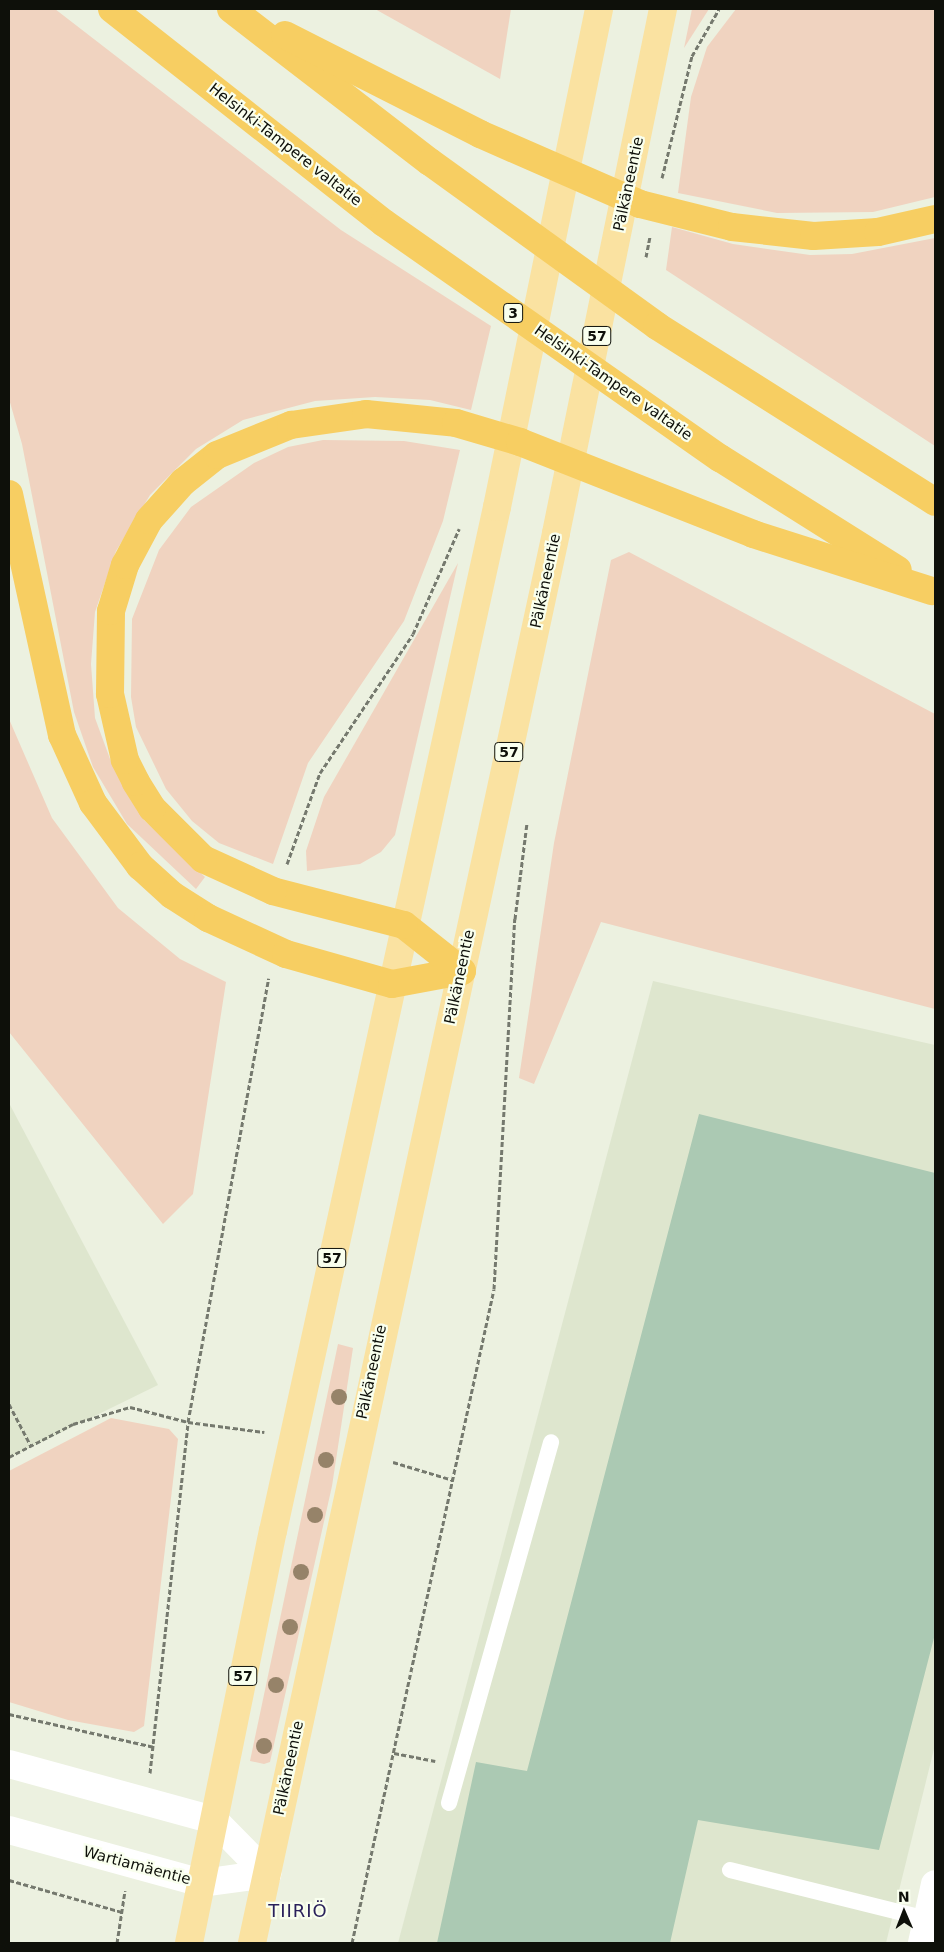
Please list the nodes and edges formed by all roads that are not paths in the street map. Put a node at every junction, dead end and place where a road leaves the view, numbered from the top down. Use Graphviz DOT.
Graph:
graph roads {
  1 [pos="112,9"];
  2 [pos="233,9"];
  3 [pos="599,9"];
  4 [pos="664,9"];
  5 [pos="935,219"];
  6 [pos="9,494"];
  7 [pos="935,502"];
  8 [pos="933,592"];
  9 [pos="404,925"];
  10 [pos="462,971"];
  11 [pos="392,984"];
  12 [pos="551,1442"];
  13 [pos="9,1764"];
  14 [pos="449,1803"];
  15 [pos="214,1820"];
  16 [pos="9,1830"];
  17 [pos="730,1870"];
  18 [pos="267,1874"];
  19 [pos="202,1883"];
  20 [pos="935,1884"];
  21 [pos="924,1931"];
  22 [pos="189,1943"];
  23 [pos="252,1943"];
  1 -- 8 [label="highway, Helsinki-Tampere valtatie / 3"];
  2 -- 5 [label="highway"];
  2 -- 7 [label="highway"];
  3 -- 9 [label="main road, 57"];
  4 -- 10 [label="main road, Pälkäneentie / 57"];
  6 -- 11 [label="highway"];
  8 -- 9 [label="highway"];
  9 -- 10 [label="highway"];
  9 -- 11 [label="main road, 57"];
  10 -- 11 [label="highway"];
  10 -- 18 [label="main road, Pälkäneentie / 57"];
  11 -- 15 [label="main road, 57"];
  12 -- 14 [label="lane"];
  13 -- 15 [label="main road"];
  15 -- 18 [label="main road"];
  15 -- 19 [label="main road, 57"];
  16 -- 19 [label="main road, Wartiamäentie"];
  17 -- 21 [label="lane"];
  18 -- 19 [label="main road, Wartiamäentie"];
  18 -- 23 [label="main road, Pälkäneentie / 57"];
  19 -- 22 [label="main road, 57"];
  20 -- 21 [label="main road"];
}
